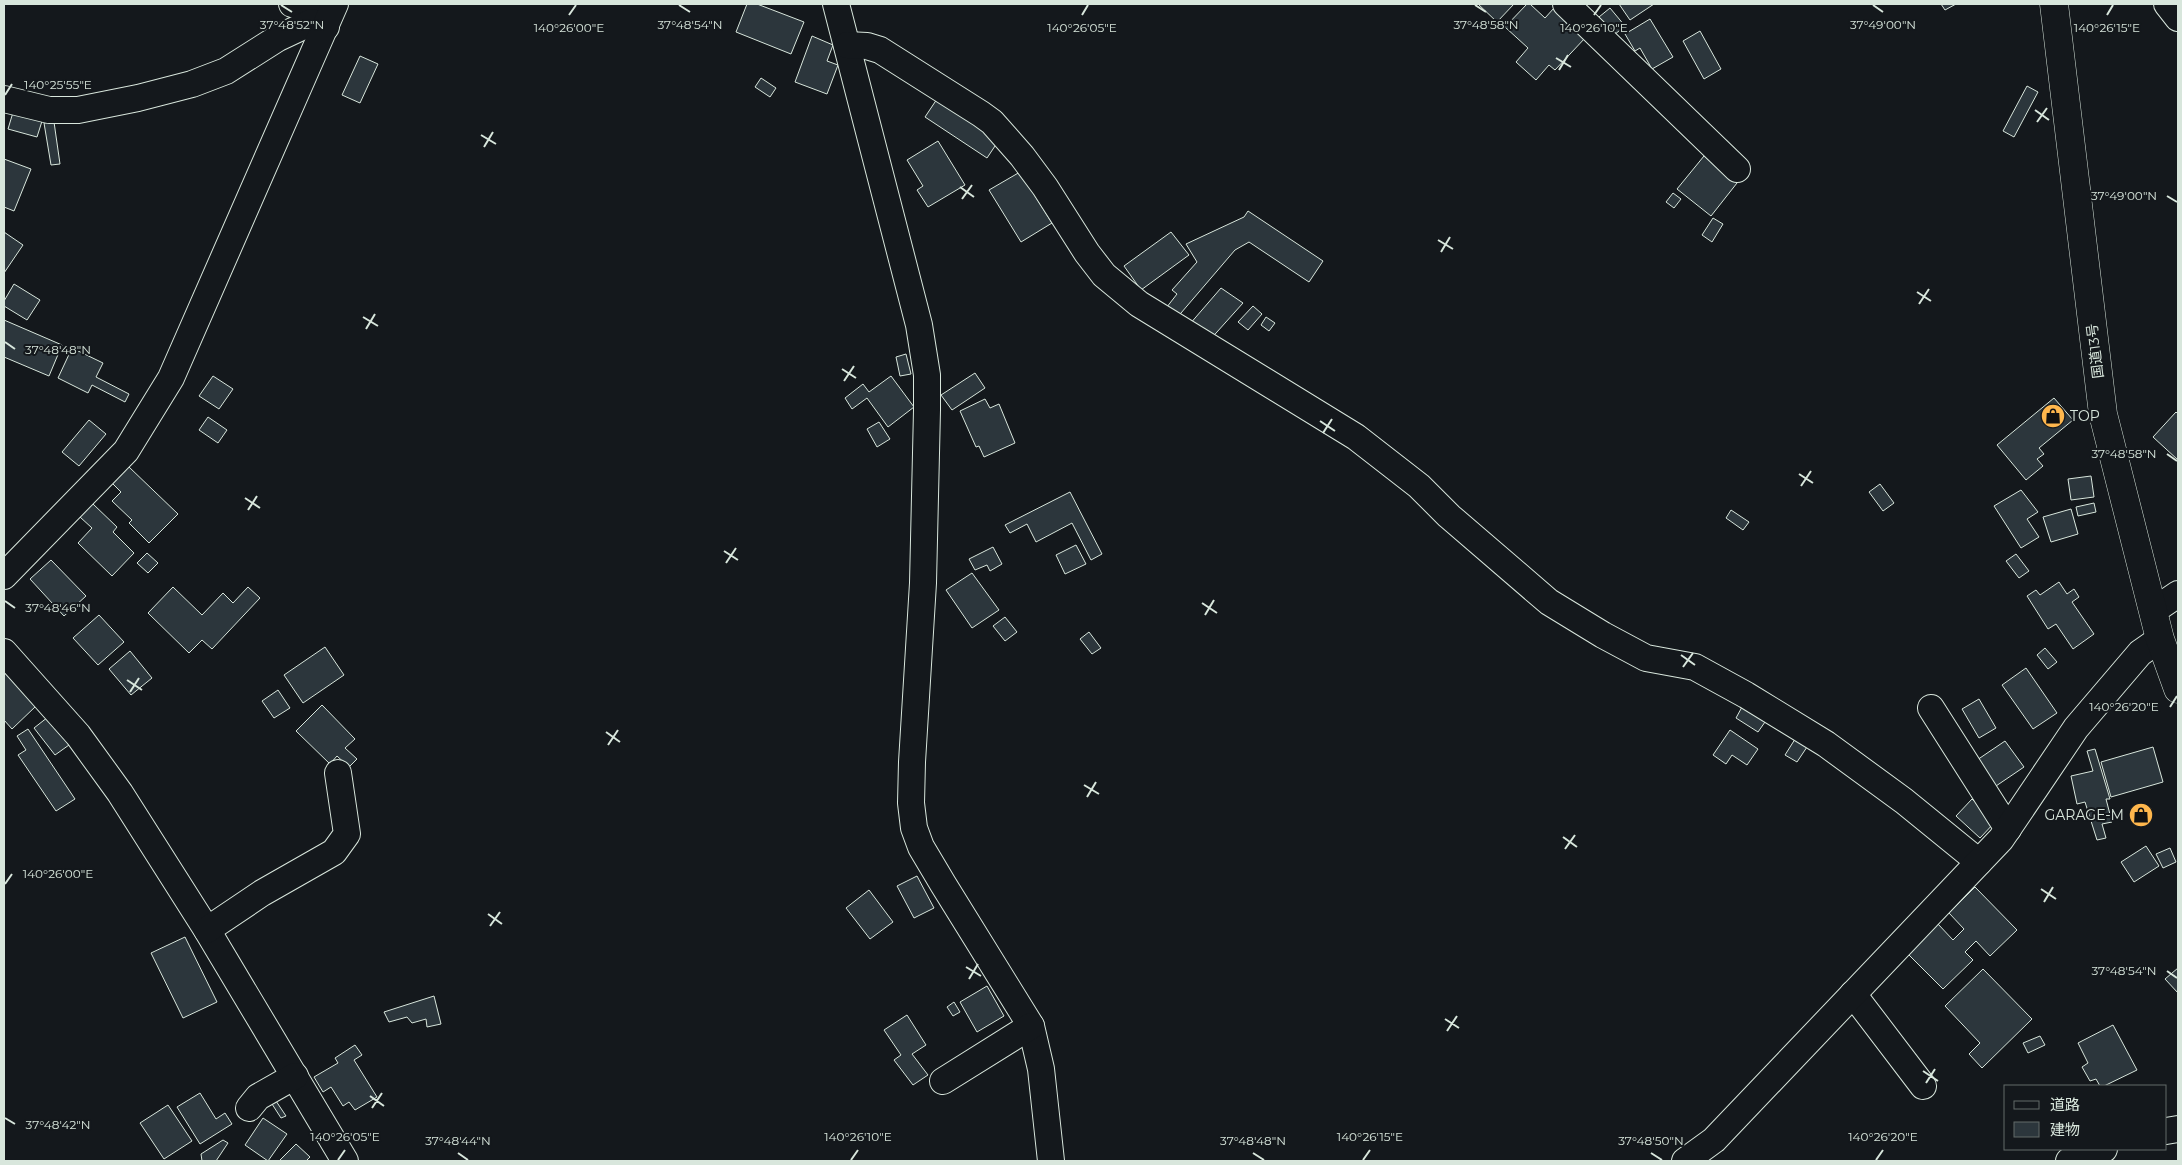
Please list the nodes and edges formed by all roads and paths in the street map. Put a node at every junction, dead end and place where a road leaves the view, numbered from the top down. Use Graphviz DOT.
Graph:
graph roads {
  1 [pos="292,4"];
  2 [pos="836,4"];
  3 [pos="1566,4"];
  4 [pos="2054,4"];
  5 [pos="2167,4"];
  6 [pos="330,16"];
  7 [pos="2178,18"];
  8 [pos="847,45"];
  9 [pos="4,99"];
  10 [pos="1737,169"];
  11 [pos="4,576"];
  12 [pos="2178,594"];
  13 [pos="2153,611"];
  14 [pos="2160,639"];
  15 [pos="4,652"];
  16 [pos="2178,689"];
  17 [pos="1931,708"];
  18 [pos="338,774"];
  19 [pos="2008,829"];
  20 [pos="1980,862"];
  21 [pos="207,930"];
  22 [pos="1853,994"];
  23 [pos="1031,1026"];
  24 [pos="294,1076"];
  25 [pos="943,1081"];
  26 [pos="1923,1086"];
  27 [pos="249,1108"];
  28 [pos="2101,1150"];
  29 [pos="339,1159"];
  30 [pos="1051,1161"];
  31 [pos="1686,1161"];
  32 [pos="2069,1161"];
  1 -- 6 [label="street"];
  2 -- 8 [label="street"];
  3 -- 10 [label="street"];
  4 -- 13 [label="highway, 国道13号"];
  5 -- 7 [label="street"];
  6 -- 9 [label="street"];
  6 -- 11 [label="street"];
  8 -- 20 [label="street"];
  8 -- 23 [label="street"];
  12 -- 13 [label="street"];
  13 -- 14 [label="highway, 国道13号"];
  14 -- 16 [label="highway, 国道13号"];
  14 -- 19 [label="street"];
  15 -- 21 [label="street"];
  17 -- 19 [label="street"];
  18 -- 21 [label="street"];
  19 -- 20 [label="street"];
  20 -- 22 [label="street"];
  21 -- 24 [label="street"];
  22 -- 26 [label="street"];
  22 -- 31 [label="street"];
  23 -- 25 [label="street"];
  23 -- 30 [label="street"];
  24 -- 27 [label="street"];
  24 -- 29 [label="street"];
  28 -- 32 [label="street"];
}
